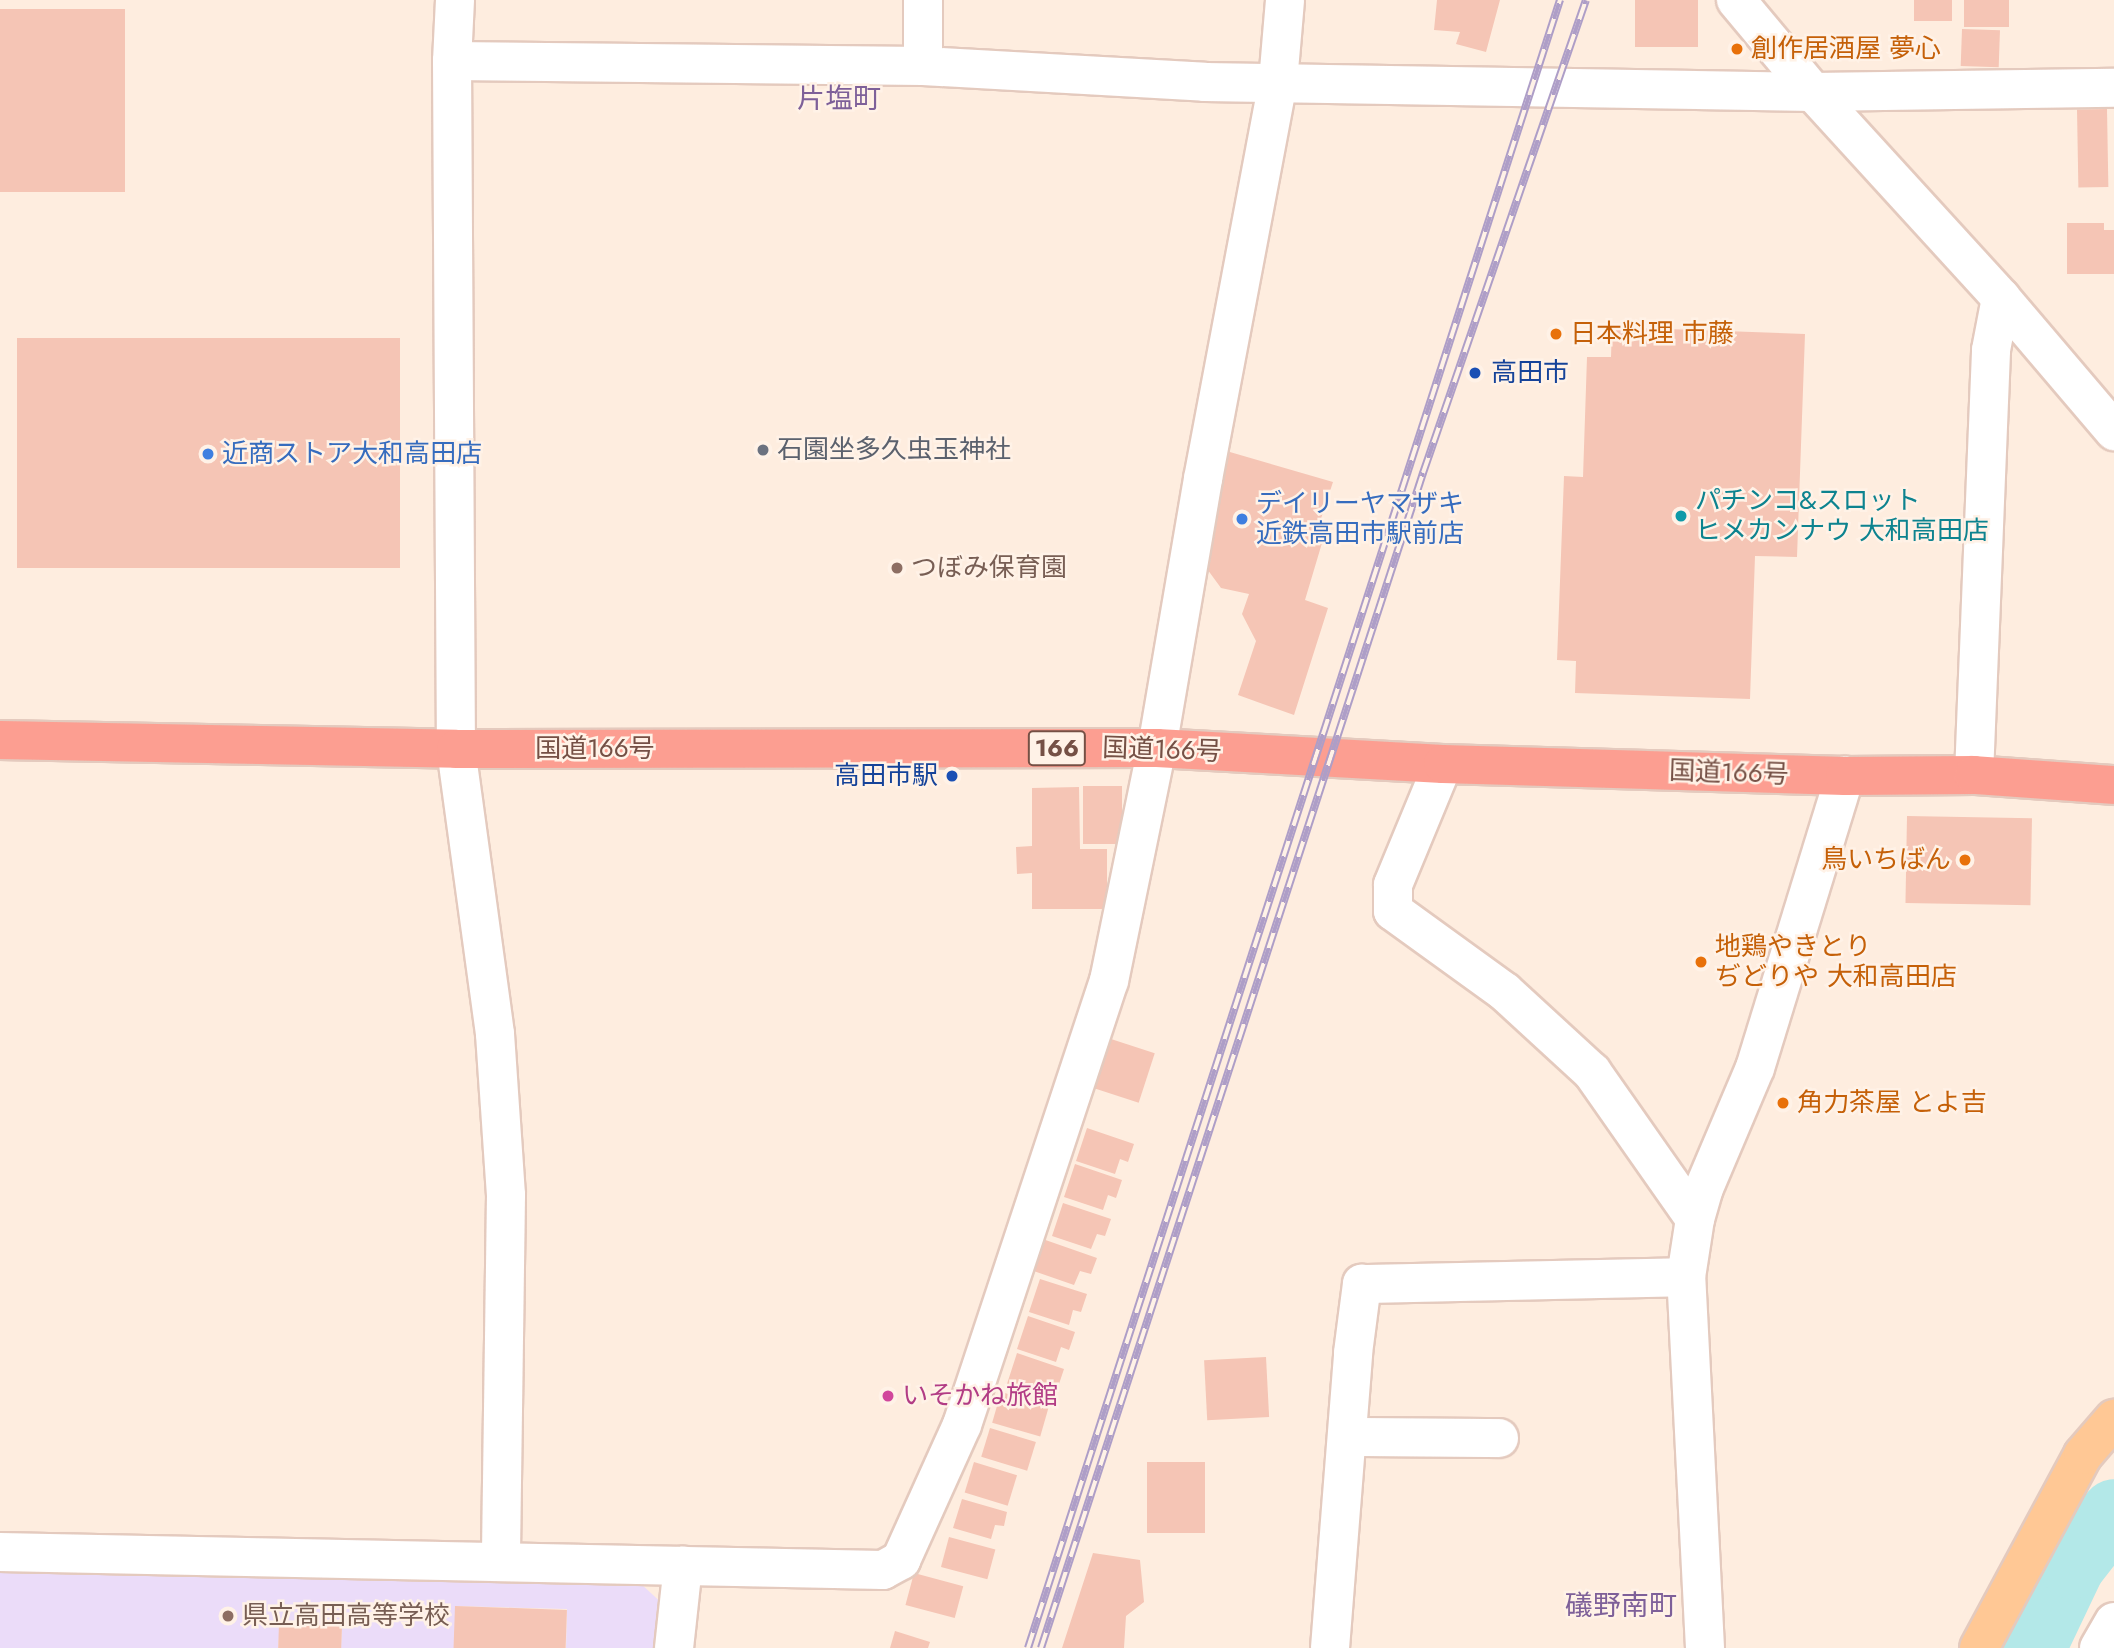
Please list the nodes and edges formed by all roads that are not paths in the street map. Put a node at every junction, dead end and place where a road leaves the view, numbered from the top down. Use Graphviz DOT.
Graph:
graph roads {
  1 [pos="455,0"];
  2 [pos="923,0"];
  3 [pos="1286,0"];
  4 [pos="1735,0"];
  5 [pos="452,61"];
  6 [pos="923,66"];
  7 [pos="1278,82"];
  8 [pos="2114,88"];
  9 [pos="1813,92"];
  10 [pos="2001,298"];
  11 [pos="2114,431"];
  12 [pos="0,740"];
  13 [pos="1157,748"];
  14 [pos="456,749"];
  15 [pos="1443,764"];
  16 [pos="1974,775"];
  17 [pos="1845,776"];
  18 [pos="2114,785"];
  19 [pos="1695,1219"];
  20 [pos="1686,1277"];
  21 [pos="2114,1419"];
  22 [pos="1347,1437"];
  23 [pos="1499,1438"];
  24 [pos="0,1552"];
  25 [pos="501,1561"];
  26 [pos="683,1565"];
  27 [pos="2114,1622"];
  28 [pos="674,1648"];
  29 [pos="1330,1648"];
  30 [pos="1705,1648"];
  31 [pos="1979,1648"];
  32 [pos="2099,1648"];
  1 -- 5 [label="street"];
  2 -- 6 [label="street"];
  3 -- 7 [label="street"];
  4 -- 9 [label="street"];
  5 -- 6 [label="street"];
  5 -- 14 [label="street"];
  6 -- 7 [label="street"];
  7 -- 9 [label="street"];
  7 -- 13 [label="street"];
  8 -- 9 [label="street"];
  9 -- 10 [label="street"];
  10 -- 11 [label="street"];
  10 -- 16 [label="street"];
  12 -- 14 [label="highway, 国道166号 / 166"];
  13 -- 14 [label="highway, 国道166号 / 166"];
  13 -- 15 [label="highway, 国道166号 / 166"];
  13 -- 26 [label="street"];
  14 -- 25 [label="street"];
  15 -- 17 [label="highway, 国道166号 / 166"];
  15 -- 19 [label="street"];
  16 -- 17 [label="highway, 国道166号 / 166"];
  16 -- 18 [label="highway, 国道166号 / 166"];
  17 -- 19 [label="street"];
  19 -- 20 [label="street"];
  20 -- 22 [label="street"];
  20 -- 30 [label="street"];
  21 -- 31 [label="main road"];
  22 -- 23 [label="street"];
  22 -- 29 [label="street"];
  24 -- 25 [label="street"];
  25 -- 26 [label="street"];
  26 -- 28 [label="street"];
  27 -- 32 [label="street"];
}
